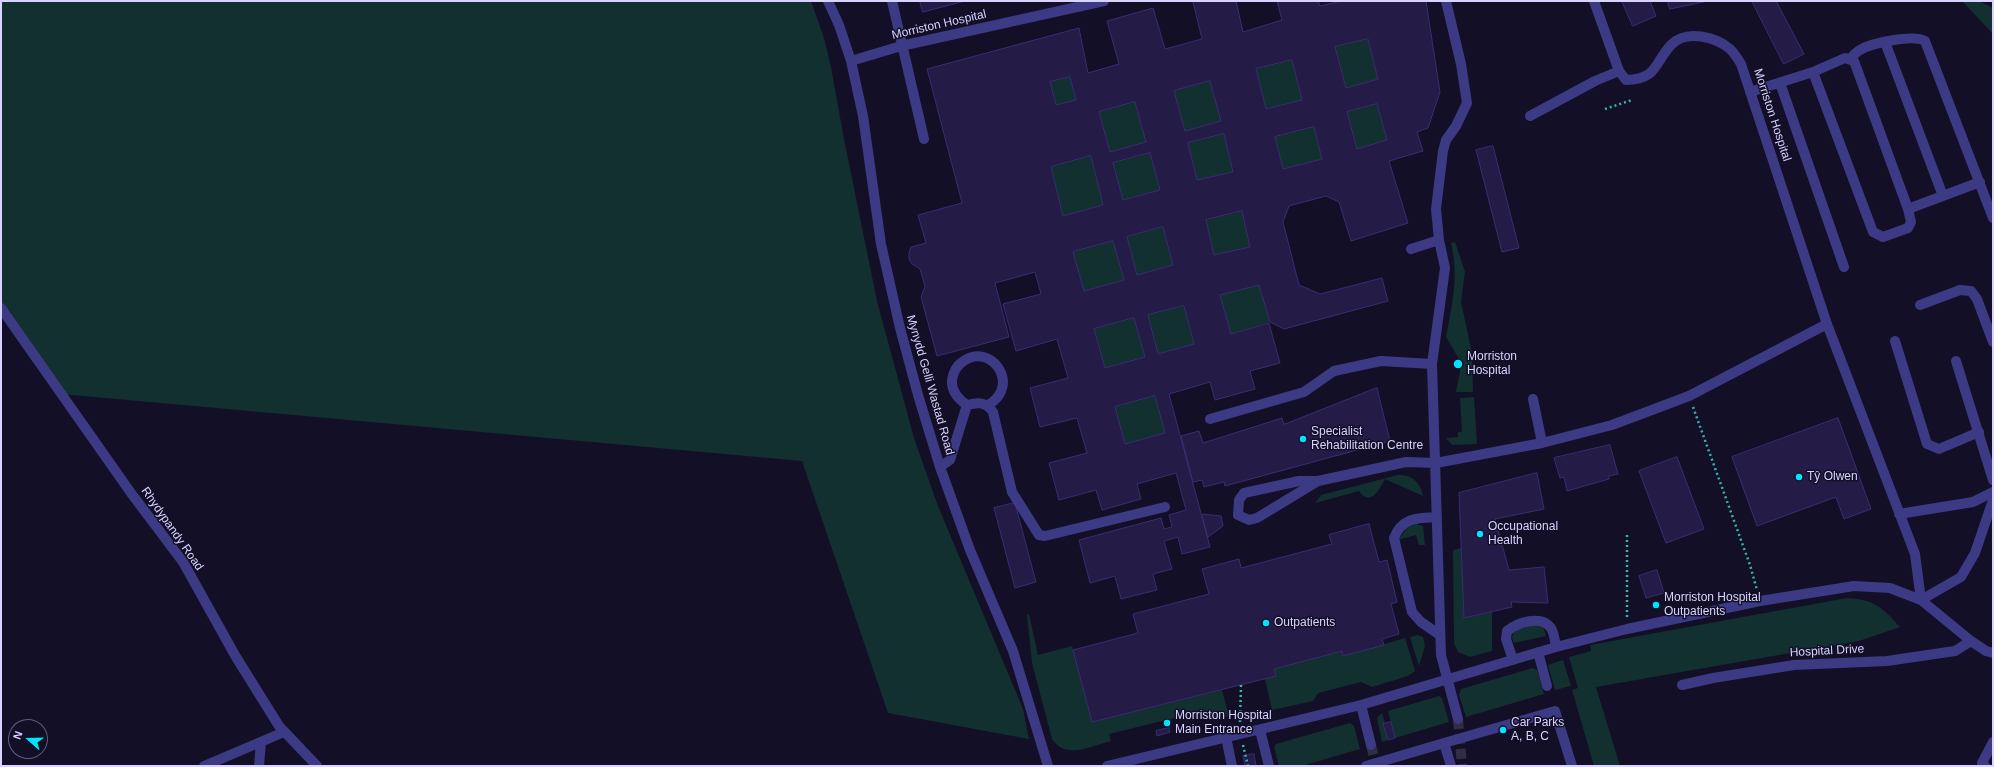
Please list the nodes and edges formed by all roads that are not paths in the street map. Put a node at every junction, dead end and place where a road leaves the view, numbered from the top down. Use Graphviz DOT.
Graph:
graph roads {
  1 [pos="828,1"];
  2 [pos="892,1"];
  3 [pos="1104,1"];
  4 [pos="1446,1"];
  5 [pos="1594,1"];
  6 [pos="1886,42"];
  7 [pos="901,46"];
  8 [pos="1850,59"];
  9 [pos="851,61"];
  10 [pos="1619,71"];
  11 [pos="1813,72"];
  12 [pos="1780,83"];
  13 [pos="1750,92"];
  14 [pos="1530,116"];
  15 [pos="924,138"];
  16 [pos="1980,182"];
  17 [pos="1943,196"];
  18 [pos="1908,209"];
  19 [pos="1993,218"];
  20 [pos="1439,240"];
  21 [pos="1411,249"];
  22 [pos="1844,267"];
  23 [pos="1920,305"];
  24 [pos="1,308"];
  25 [pos="1827,324"];
  26 [pos="1896,341"];
  27 [pos="1993,342"];
  28 [pos="1956,360"];
  29 [pos="1432,364"];
  30 [pos="1533,399"];
  31 [pos="968,405"];
  32 [pos="988,405"];
  33 [pos="1210,419"];
  34 [pos="1979,432"];
  35 [pos="1542,443"];
  36 [pos="1436,463"];
  37 [pos="940,467"];
  38 [pos="1993,480"];
  39 [pos="1318,481"];
  40 [pos="1993,492"];
  41 [pos="1993,500"];
  42 [pos="1165,507"];
  43 [pos="1899,514"];
  44 [pos="1437,516"];
  45 [pos="1921,600"];
  46 [pos="1440,634"];
  47 [pos="1971,641"];
  48 [pos="1556,647"];
  49 [pos="1538,652"];
  50 [pos="1993,653"];
  51 [pos="1513,660"];
  52 [pos="1448,679"];
  53 [pos="1682,685"];
  54 [pos="1547,686"];
  55 [pos="1361,705"];
  56 [pos="1458,719"];
  57 [pos="1260,730"];
  58 [pos="284,732"];
  59 [pos="1226,737"];
  60 [pos="261,742"];
  61 [pos="1993,742"];
  62 [pos="1444,743"];
  63 [pos="1371,745"];
  64 [pos="204,766"];
  65 [pos="260,766"];
  66 [pos="317,766"];
  67 [pos="1048,766"];
  68 [pos="1106,766"];
  69 [pos="1232,766"];
  70 [pos="1269,766"];
  71 [pos="1366,766"];
  72 [pos="1451,766"];
  73 [pos="1572,766"];
  74 [pos="1985,766"];
  1 -- 9 [label="street, Mynydd Gelli Wastad Road"];
  2 -- 7 [label="street"];
  3 -- 7 [label="street, Morriston Hospital"];
  4 -- 20 [label="street"];
  5 -- 10 [label="street"];
  6 -- 8 [label="street"];
  6 -- 16 [label="street"];
  6 -- 17 [label="street"];
  7 -- 9 [label="street, Morriston Hospital"];
  7 -- 15 [label="street"];
  8 -- 11 [label="street"];
  8 -- 18 [label="street"];
  9 -- 37 [label="street, Mynydd Gelli Wastad Road"];
  10 -- 13 [label="street, Morriston Hospital"];
  10 -- 14 [label="street"];
  11 -- 12 [label="street"];
  11 -- 18 [label="street"];
  12 -- 13 [label="street"];
  12 -- 22 [label="street"];
  13 -- 25 [label="street, Morriston Hospital"];
  16 -- 17 [label="street"];
  16 -- 19 [label="street"];
  17 -- 18 [label="street"];
  20 -- 21 [label="street"];
  20 -- 29 [label="street"];
  23 -- 27 [label="street"];
  24 -- 58 [label="street, Rhydypandy Road"];
  25 -- 35 [label="street"];
  25 -- 43 [label="street, Morriston Hospital"];
  26 -- 34 [label="street"];
  28 -- 34 [label="street"];
  29 -- 33 [label="street"];
  29 -- 36 [label="street"];
  30 -- 35 [label="street"];
  31 -- 32 [label="street"];
  31 -- 32 [label="street"];
  31 -- 37 [label="street"];
  32 -- 42 [label="street"];
  34 -- 38 [label="street"];
  35 -- 36 [label="street"];
  36 -- 39 [label="street"];
  36 -- 44 [label="street"];
  37 -- 67 [label="street, Mynydd Gelli Wastad Road"];
  39 -- 39 [label="street"];
  40 -- 43 [label="street"];
  41 -- 45 [label="street"];
  43 -- 45 [label="street, Morriston Hospital"];
  44 -- 46 [label="street"];
  44 -- 46 [label="street"];
  45 -- 47 [label="street"];
  45 -- 48 [label="street"];
  46 -- 52 [label="street"];
  47 -- 50 [label="street"];
  47 -- 53 [label="street, Hospital Drive"];
  48 -- 49 [label="street"];
  48 -- 51 [label="street"];
  49 -- 51 [label="street"];
  49 -- 54 [label="street"];
  51 -- 52 [label="street"];
  52 -- 55 [label="street"];
  52 -- 56 [label="street"];
  55 -- 57 [label="street"];
  55 -- 63 [label="street"];
  57 -- 59 [label="street"];
  57 -- 70 [label="street"];
  58 -- 60 [label="street"];
  58 -- 66 [label="street, Rhydypandy Road"];
  59 -- 68 [label="street"];
  59 -- 69 [label="street"];
  60 -- 64 [label="street"];
  60 -- 65 [label="street"];
  61 -- 74 [label="street"];
  62 -- 71 [label="street"];
  62 -- 72 [label="street"];
  62 -- 73 [label="street"];
}
